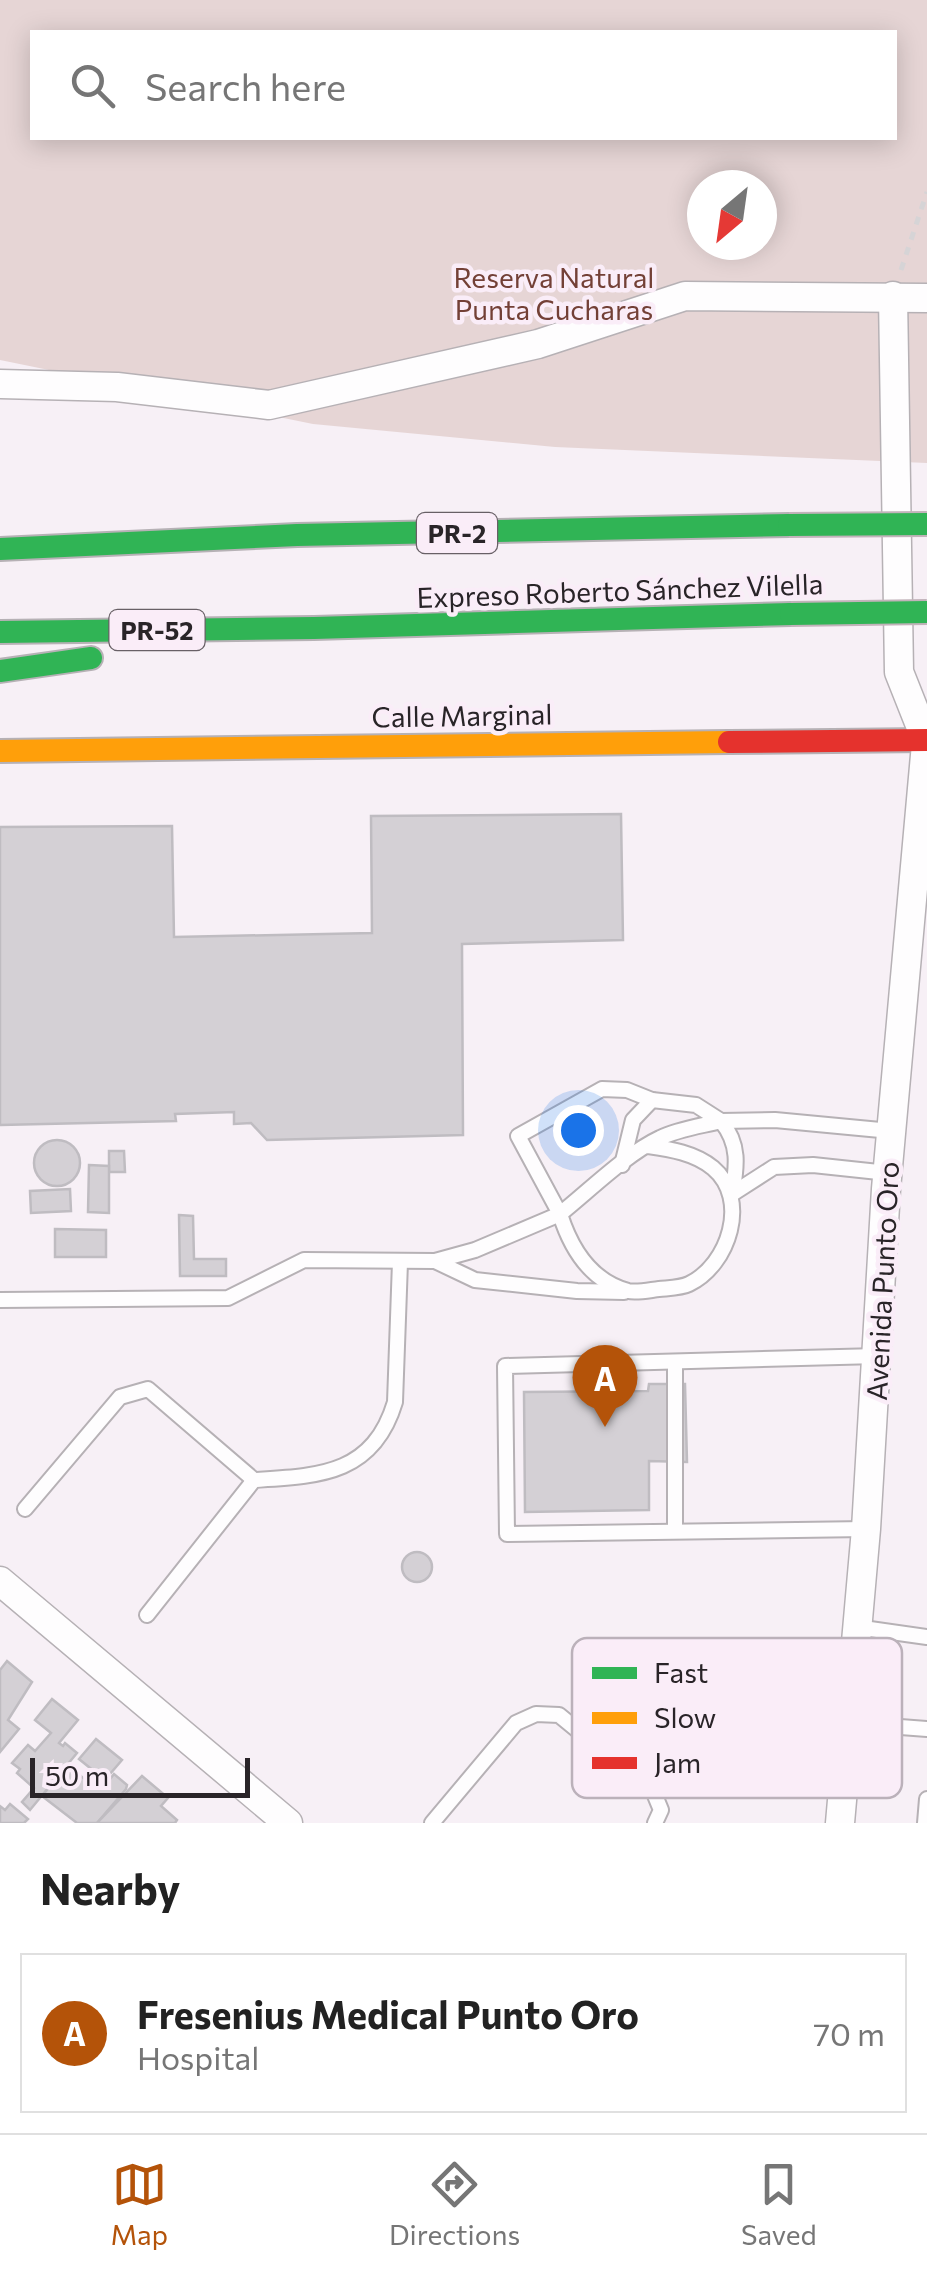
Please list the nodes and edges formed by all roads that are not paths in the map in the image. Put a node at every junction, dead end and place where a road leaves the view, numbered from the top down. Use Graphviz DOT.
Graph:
graph roads {
  1 [pos="893,296"];
  2 [pos="927,298"];
  3 [pos="0,384"];
  4 [pos="927,524"];
  5 [pos="0,526"];
  6 [pos="124,542"];
  7 [pos="0,549"];
  8 [pos="927,612"];
  9 [pos="314,628"];
  10 [pos="0,632"];
  11 [pos="0,671"];
  12 [pos="926,738"];
  13 [pos="0,751"];
  14 [pos="652,1100"];
  15 [pos="721,1121"];
  16 [pos="891,1131"];
  17 [pos="648,1146"];
  18 [pos="622,1165"];
  19 [pos="888,1173"];
  20 [pos="732,1195"];
  21 [pos="560,1214"];
  22 [pos="435,1261"];
  23 [pos="400,1262"];
  24 [pos="630,1292"];
  25 [pos="0,1300"];
  26 [pos="879,1356"];
  27 [pos="675,1362"];
  28 [pos="254,1480"];
  29 [pos="25,1509"];
  30 [pos="866,1529"];
  31 [pos="675,1531"];
  32 [pos="0,1581"];
  33 [pos="147,1615"];
  34 [pos="856,1628"];
  35 [pos="927,1636"];
  36 [pos="855,1638"];
  37 [pos="572,1726"];
  38 [pos="902,1727"];
  39 [pos="927,1729"];
  40 [pos="656,1798"];
  41 [pos="842,1798"];
  42 [pos="927,1799"];
  43 [pos="288,1823"];
  44 [pos="432,1823"];
  45 [pos="655,1823"];
  46 [pos="840,1823"];
  47 [pos="925,1823"];
  1 -- 2 [label="street"];
  1 -- 3 [label="street"];
  1 -- 12 [label="street"];
  4 -- 6 [label="main road, Expreso Roberto Sánchez Vilella / PR-2, bridge"];
  5 -- 6 [label="main road"];
  6 -- 7 [label="main road, PR-2"];
  8 -- 9 [label="main road, Expreso Roberto Sánchez Vilella, bridge"];
  9 -- 10 [label="main road, PR-52"];
  9 -- 11 [label="main road"];
  12 -- 13 [label="main road, Calle Marginal"];
  12 -- 16 [label="street, Avenida Punto Oro"];
  14 -- 15 [label="lane"];
  14 -- 18 [label="lane"];
  14 -- 21 [label="lane"];
  15 -- 16 [label="lane"];
  15 -- 17 [label="lane"];
  15 -- 20 [label="lane"];
  16 -- 19 [label="street, Avenida Punto Oro"];
  17 -- 18 [label="lane"];
  17 -- 20 [label="lane"];
  18 -- 21 [label="lane"];
  19 -- 20 [label="lane"];
  19 -- 26 [label="street, Avenida Punto Oro"];
  20 -- 24 [label="lane"];
  21 -- 22 [label="lane"];
  21 -- 24 [label="lane"];
  22 -- 23 [label="lane"];
  22 -- 24 [label="lane"];
  23 -- 25 [label="lane"];
  23 -- 28 [label="lane"];
  26 -- 27 [label="lane"];
  26 -- 30 [label="street, Avenida Punto Oro"];
  27 -- 31 [label="lane"];
  27 -- 31 [label="lane"];
  28 -- 29 [label="lane"];
  28 -- 33 [label="lane"];
  30 -- 31 [label="lane"];
  30 -- 34 [label="street, Avenida Punto Oro"];
  32 -- 43 [label="street"];
  34 -- 35 [label="lane"];
  34 -- 36 [label="street, Avenida Punto Oro"];
  37 -- 44 [label="lane"];
  38 -- 39 [label="lane"];
  40 -- 45 [label="lane"];
  41 -- 46 [label="street, Avenida Punto Oro"];
  42 -- 47 [label="lane"];
}
